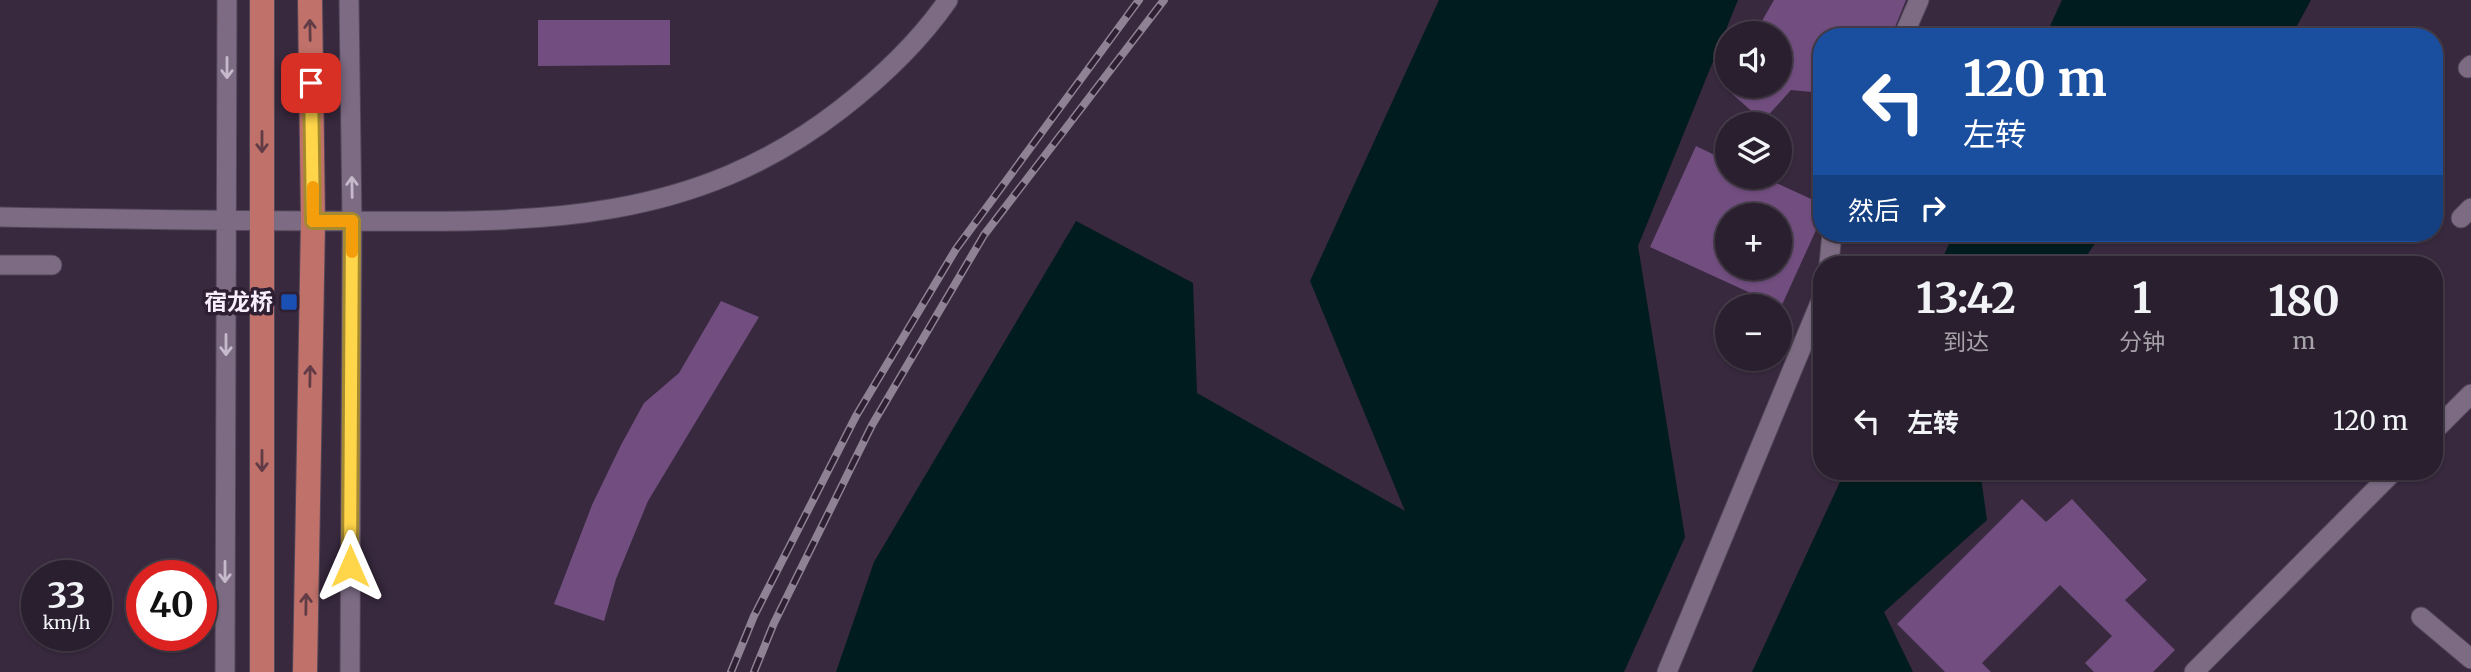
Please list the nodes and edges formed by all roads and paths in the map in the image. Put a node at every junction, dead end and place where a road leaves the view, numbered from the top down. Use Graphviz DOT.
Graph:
graph roads {
  1 [pos="227,0"];
  2 [pos="262,0"];
  3 [pos="310,0"];
  4 [pos="349,0"];
  5 [pos="948,0"];
  6 [pos="1919,0"];
  7 [pos="1907,28"];
  8 [pos="0,217"];
  9 [pos="226,220"];
  10 [pos="313,221"];
  11 [pos="352,221"];
  12 [pos="261,222"];
  13 [pos="0,265"];
  14 [pos="52,265"];
  15 [pos="1813,320"];
  16 [pos="2471,394"];
  17 [pos="2443,421"];
  18 [pos="2385,480"];
  19 [pos="2421,617"];
  20 [pos="2471,659"];
  21 [pos="225,672"];
  22 [pos="262,672"];
  23 [pos="305,672"];
  24 [pos="350,672"];
  25 [pos="1667,672"];
  26 [pos="2194,672"];
  1 -- 9 [label="street, one-way"];
  2 -- 12 [label="main road, one-way"];
  10 -- 3 [label="main road, one-way"];
  11 -- 4 [label="street, one-way"];
  5 -- 11 [label="street"];
  6 -- 7 [label="street"];
  8 -- 9 [label="street"];
  9 -- 12 [label="street"];
  9 -- 21 [label="street, one-way"];
  10 -- 11 [label="street"];
  10 -- 12 [label="street"];
  23 -- 10 [label="main road, one-way"];
  11 -- 24 [label="street"];
  12 -- 22 [label="main road, one-way"];
  13 -- 14 [label="street"];
  15 -- 25 [label="street"];
  16 -- 17 [label="street"];
  18 -- 26 [label="street"];
  19 -- 20 [label="street"];
}
